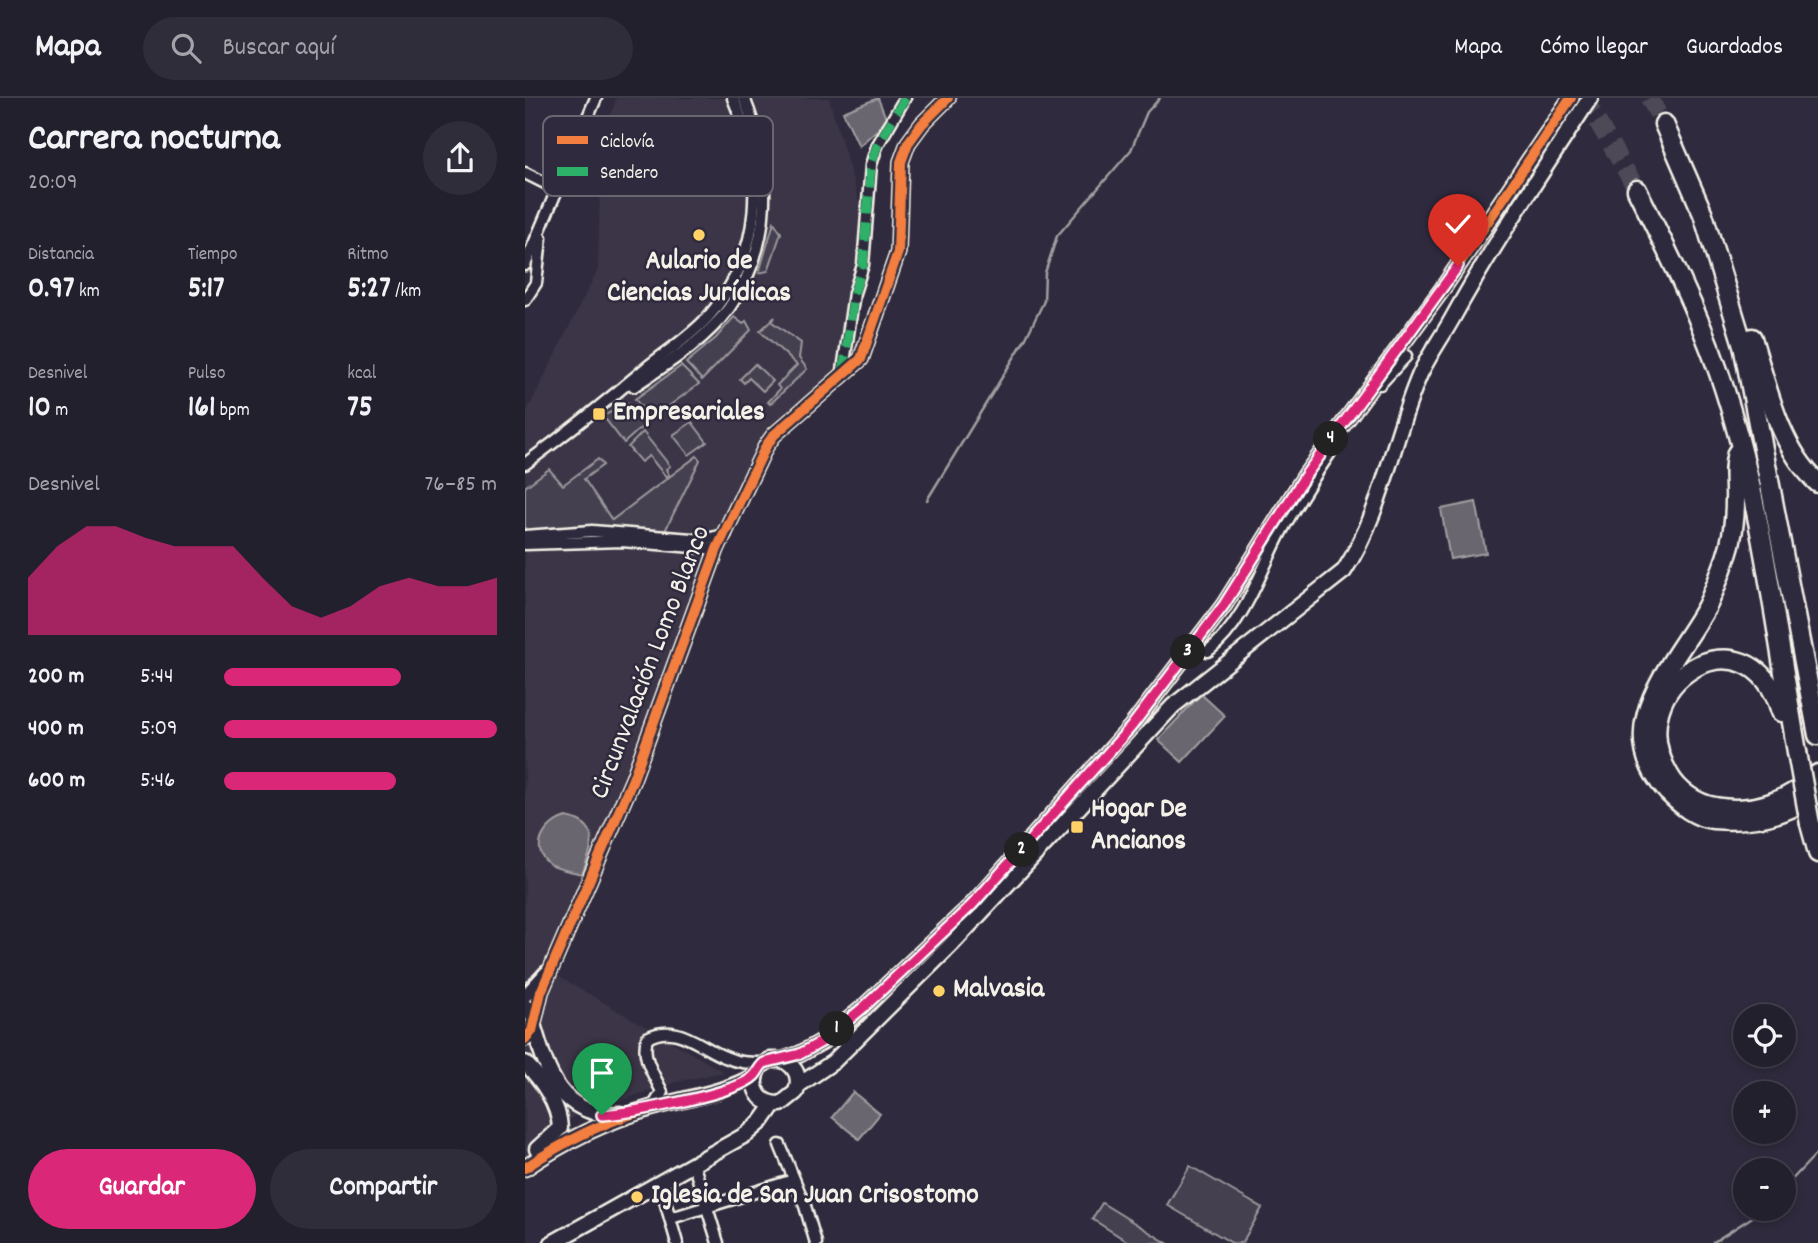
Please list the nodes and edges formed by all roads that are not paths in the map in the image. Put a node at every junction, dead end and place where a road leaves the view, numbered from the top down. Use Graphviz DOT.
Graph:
graph roads {
  1 [pos="596,98"];
  2 [pos="733,98"];
  3 [pos="744,98"];
  4 [pos="905,98"];
  5 [pos="948,98"];
  6 [pos="1571,98"];
  7 [pos="1590,98"];
  8 [pos="588,116"];
  9 [pos="740,116"];
  10 [pos="750,116"];
  11 [pos="1664,124"];
  12 [pos="525,173"];
  13 [pos="543,183"];
  14 [pos="1637,190"];
  15 [pos="555,196"];
  16 [pos="754,196"];
  17 [pos="765,196"];
  18 [pos="542,228"];
  19 [pos="525,265"];
  20 [pos="525,271"];
  21 [pos="536,283"];
  22 [pos="525,300"];
  23 [pos="1731,300"];
  24 [pos="1406,356"];
  25 [pos="842,379"];
  26 [pos="598,409"];
  27 [pos="1739,443"];
  28 [pos="525,464"];
  29 [pos="1818,483"];
  30 [pos="726,534"];
  31 [pos="525,536"];
  32 [pos="525,544"];
  33 [pos="715,555"];
  34 [pos="1208,650"];
  35 [pos="1818,735"];
  36 [pos="1793,752"];
  37 [pos="1813,783"];
  38 [pos="1818,853"];
  39 [pos="551,968"];
  40 [pos="525,996"];
  41 [pos="525,1006"];
  42 [pos="533,1023"];
  43 [pos="525,1039"];
  44 [pos="783,1060"];
  45 [pos="525,1063"];
  46 [pos="764,1063"];
  47 [pos="754,1076"];
  48 [pos="799,1085"];
  49 [pos="774,1104"];
  50 [pos="652,1108"];
  51 [pos="635,1113"];
  52 [pos="780,1145"];
  53 [pos="525,1158"];
  54 [pos="694,1166"];
  55 [pos="525,1168"];
  56 [pos="794,1180"];
  57 [pos="651,1189"];
  58 [pos="707,1207"];
  59 [pos="671,1218"];
  60 [pos="552,1243"];
  61 [pos="677,1243"];
  62 [pos="718,1243"];
  63 [pos="816,1243"];
  1 -- 8 [label="street"];
  2 -- 9 [label="street"];
  3 -- 10 [label="street"];
  4 -- 25 [label="street"];
  5 -- 25 [label="street, Circunvalación Lomo Blanco"];
  6 -- 44 [label="main road"];
  7 -- 48 [label="main road"];
  11 -- 23 [label="highway"];
  12 -- 13 [label="street"];
  14 -- 27 [label="highway"];
  15 -- 18 [label="street"];
  16 -- 26 [label="street"];
  17 -- 26 [label="street"];
  18 -- 19 [label="street"];
  18 -- 21 [label="street"];
  20 -- 21 [label="street"];
  21 -- 22 [label="street"];
  23 -- 29 [label="highway"];
  23 -- 35 [label="highway"];
  24 -- 34 [label="street"];
  25 -- 30 [label="street, Circunvalación Lomo Blanco"];
  26 -- 28 [label="street"];
  27 -- 36 [label="highway"];
  27 -- 37 [label="highway"];
  30 -- 31 [label="street"];
  30 -- 33 [label="street, Circunvalación Lomo Blanco"];
  32 -- 33 [label="street"];
  33 -- 39 [label="street, Circunvalación Lomo Blanco"];
  36 -- 37 [label="highway, bridge"];
  36 -- 37 [label="highway"];
  37 -- 38 [label="highway, bridge"];
  39 -- 40 [label="street"];
  39 -- 42 [label="street"];
  41 -- 42 [label="street"];
  42 -- 43 [label="street"];
  42 -- 51 [label="main road"];
  44 -- 46 [label="main road"];
  44 -- 48 [label="main road"];
  45 -- 53 [label="main road"];
  46 -- 47 [label="main road"];
  46 -- 50 [label="street"];
  47 -- 49 [label="main road"];
  47 -- 50 [label="main road"];
  48 -- 49 [label="main road"];
  49 -- 54 [label="main road"];
  50 -- 51 [label="main road"];
  51 -- 55 [label="main road"];
  52 -- 56 [label="street"];
  54 -- 57 [label="main road"];
  54 -- 58 [label="street"];
  56 -- 58 [label="street"];
  56 -- 63 [label="street"];
  57 -- 59 [label="street"];
  57 -- 60 [label="main road"];
  58 -- 59 [label="street"];
  58 -- 62 [label="street"];
  59 -- 61 [label="street"];
}
